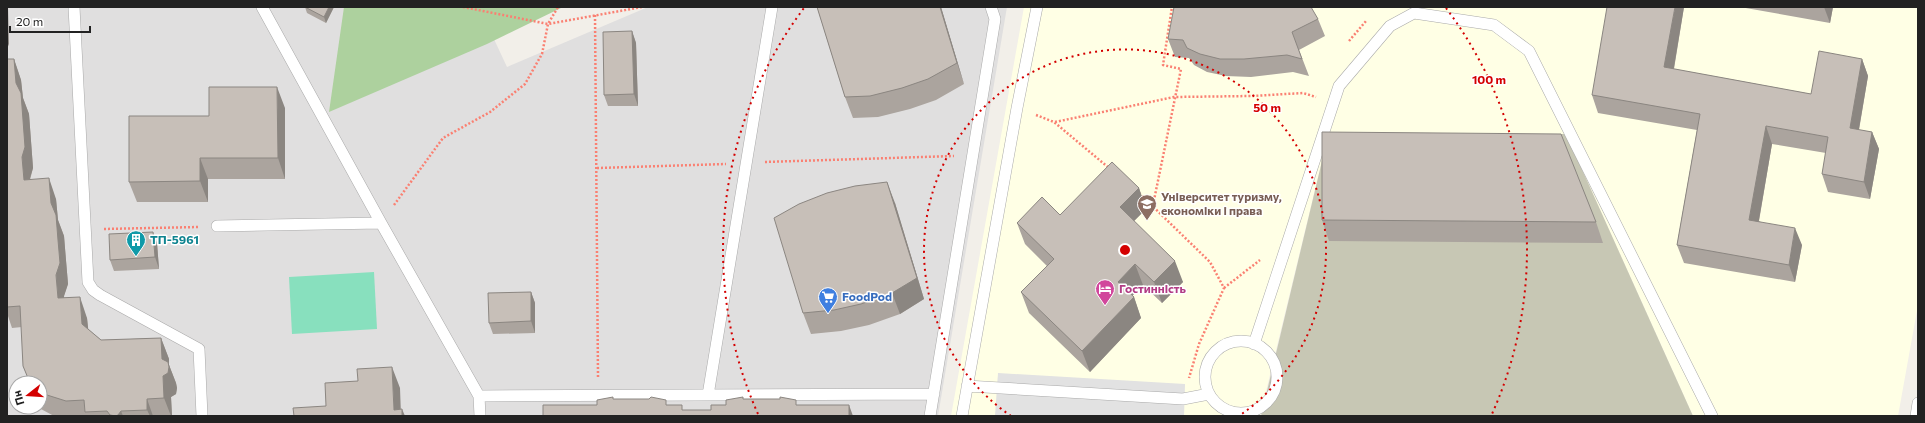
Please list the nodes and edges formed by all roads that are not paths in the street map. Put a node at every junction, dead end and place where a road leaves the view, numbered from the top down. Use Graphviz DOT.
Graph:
graph roads {
  1 [pos="74,7"];
  2 [pos="262,7"];
  3 [pos="772,7"];
  4 [pos="991,7"];
  5 [pos="1037,7"];
  6 [pos="381,223"];
  7 [pos="217,226"];
  8 [pos="1254,344"];
  9 [pos="967,386"];
  10 [pos="934,394"];
  11 [pos="1209,394"];
  12 [pos="708,395"];
  13 [pos="479,396"];
  14 [pos="1918,403"];
  15 [pos="1223,412"];
  16 [pos="202,416"];
  17 [pos="480,416"];
  18 [pos="930,416"];
  19 [pos="962,416"];
  20 [pos="1712,416"];
  21 [pos="1916,416"];
  1 -- 16 [label="lane"];
  2 -- 6 [label="lane"];
  3 -- 12 [label="lane"];
  4 -- 10 [label="lane"];
  5 -- 9 [label="lane"];
  6 -- 7 [label="lane"];
  6 -- 13 [label="lane"];
  8 -- 11 [label="lane"];
  8 -- 15 [label="lane"];
  8 -- 20 [label="lane"];
  9 -- 11 [label="lane"];
  9 -- 19 [label="lane"];
  10 -- 12 [label="lane"];
  10 -- 18 [label="lane"];
  11 -- 15 [label="lane"];
  12 -- 13 [label="lane"];
  13 -- 17 [label="lane"];
  14 -- 21 [label="lane"];
}
